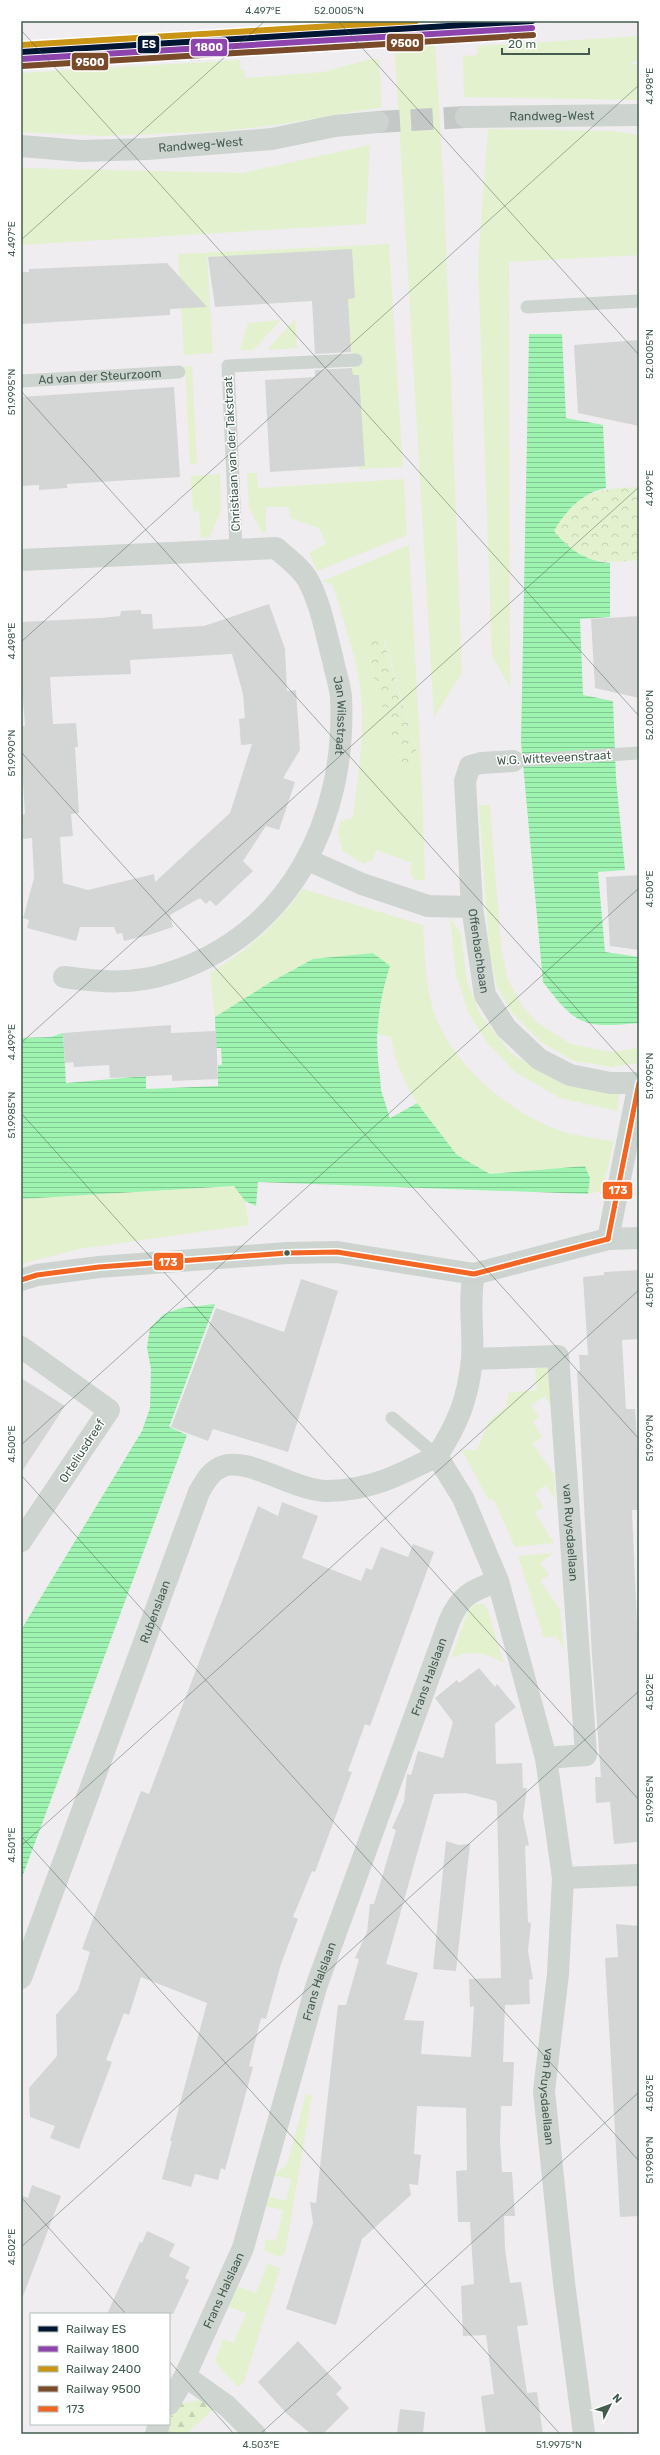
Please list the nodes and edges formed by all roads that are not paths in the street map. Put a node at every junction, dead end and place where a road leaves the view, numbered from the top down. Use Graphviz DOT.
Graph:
graph roads {
  1 [pos="639,115"];
  2 [pos="466,116"];
  3 [pos="378,122"];
  4 [pos="21,146"];
  5 [pos="639,301"];
  6 [pos="528,306"];
  7 [pos="356,360"];
  8 [pos="179,372"];
  9 [pos="21,381"];
  10 [pos="236,549"];
  11 [pos="21,560"];
  12 [pos="302,572"];
  13 [pos="639,753"];
  14 [pos="513,761"];
  15 [pos="470,766"];
  16 [pos="308,860"];
  17 [pos="472,907"];
  18 [pos="64,977"];
  19 [pos="639,1083"];
  20 [pos="639,1238"];
  21 [pos="608,1239"];
  22 [pos="474,1274"];
  23 [pos="21,1280"];
  24 [pos="21,1347"];
  25 [pos="472,1359"];
  26 [pos="392,1418"];
  27 [pos="437,1456"];
  28 [pos="21,1541"];
  29 [pos="498,1581"];
  30 [pos="546,1758"];
  31 [pos="639,1875"];
  32 [pos="563,1878"];
  33 [pos="21,1978"];
  34 [pos="185,2376"];
  35 [pos="170,2402"];
  36 [pos="255,2434"];
  37 [pos="584,2434"];
  1 -- 2 [label="street, Randweg-West"];
  3 -- 4 [label="street, Randweg-West"];
  5 -- 6 [label="lane"];
  7 -- 10 [label="lane, Christiaan van der Takstraat"];
  8 -- 9 [label="lane, Ad van der Steurzoom"];
  10 -- 11 [label="street, Christiaan van der Takstraat"];
  10 -- 12 [label="street, Christiaan van der Takstraat"];
  12 -- 16 [label="street, Jan Wilsstraat"];
  13 -- 14 [label="lane, W.G. Witteveenstraat"];
  14 -- 15 [label="street, W.G. Witteveenstraat"];
  15 -- 17 [label="street, Offenbachbaan"];
  16 -- 17 [label="street"];
  16 -- 18 [label="street, Jan Wilsstraat"];
  17 -- 19 [label="street, Offenbachbaan"];
  19 -- 21 [label="street"];
  20 -- 21 [label="street"];
  21 -- 22 [label="street"];
  22 -- 23 [label="street"];
  22 -- 25 [label="street"];
  24 -- 28 [label="street, Orteliusdreef"];
  25 -- 27 [label="street"];
  25 -- 30 [label="street, van Ruysdaellaan"];
  26 -- 27 [label="lane"];
  27 -- 29 [label="street, van Ruysdaellaan"];
  27 -- 33 [label="street, Rubenslaan"];
  29 -- 30 [label="street, van Ruysdaellaan"];
  29 -- 34 [label="street, Frans Halslaan"];
  30 -- 32 [label="street, van Ruysdaellaan"];
  31 -- 32 [label="street"];
  32 -- 37 [label="street, van Ruysdaellaan"];
  34 -- 35 [label="street, Frans Halslaan"];
  34 -- 36 [label="street"];
}
